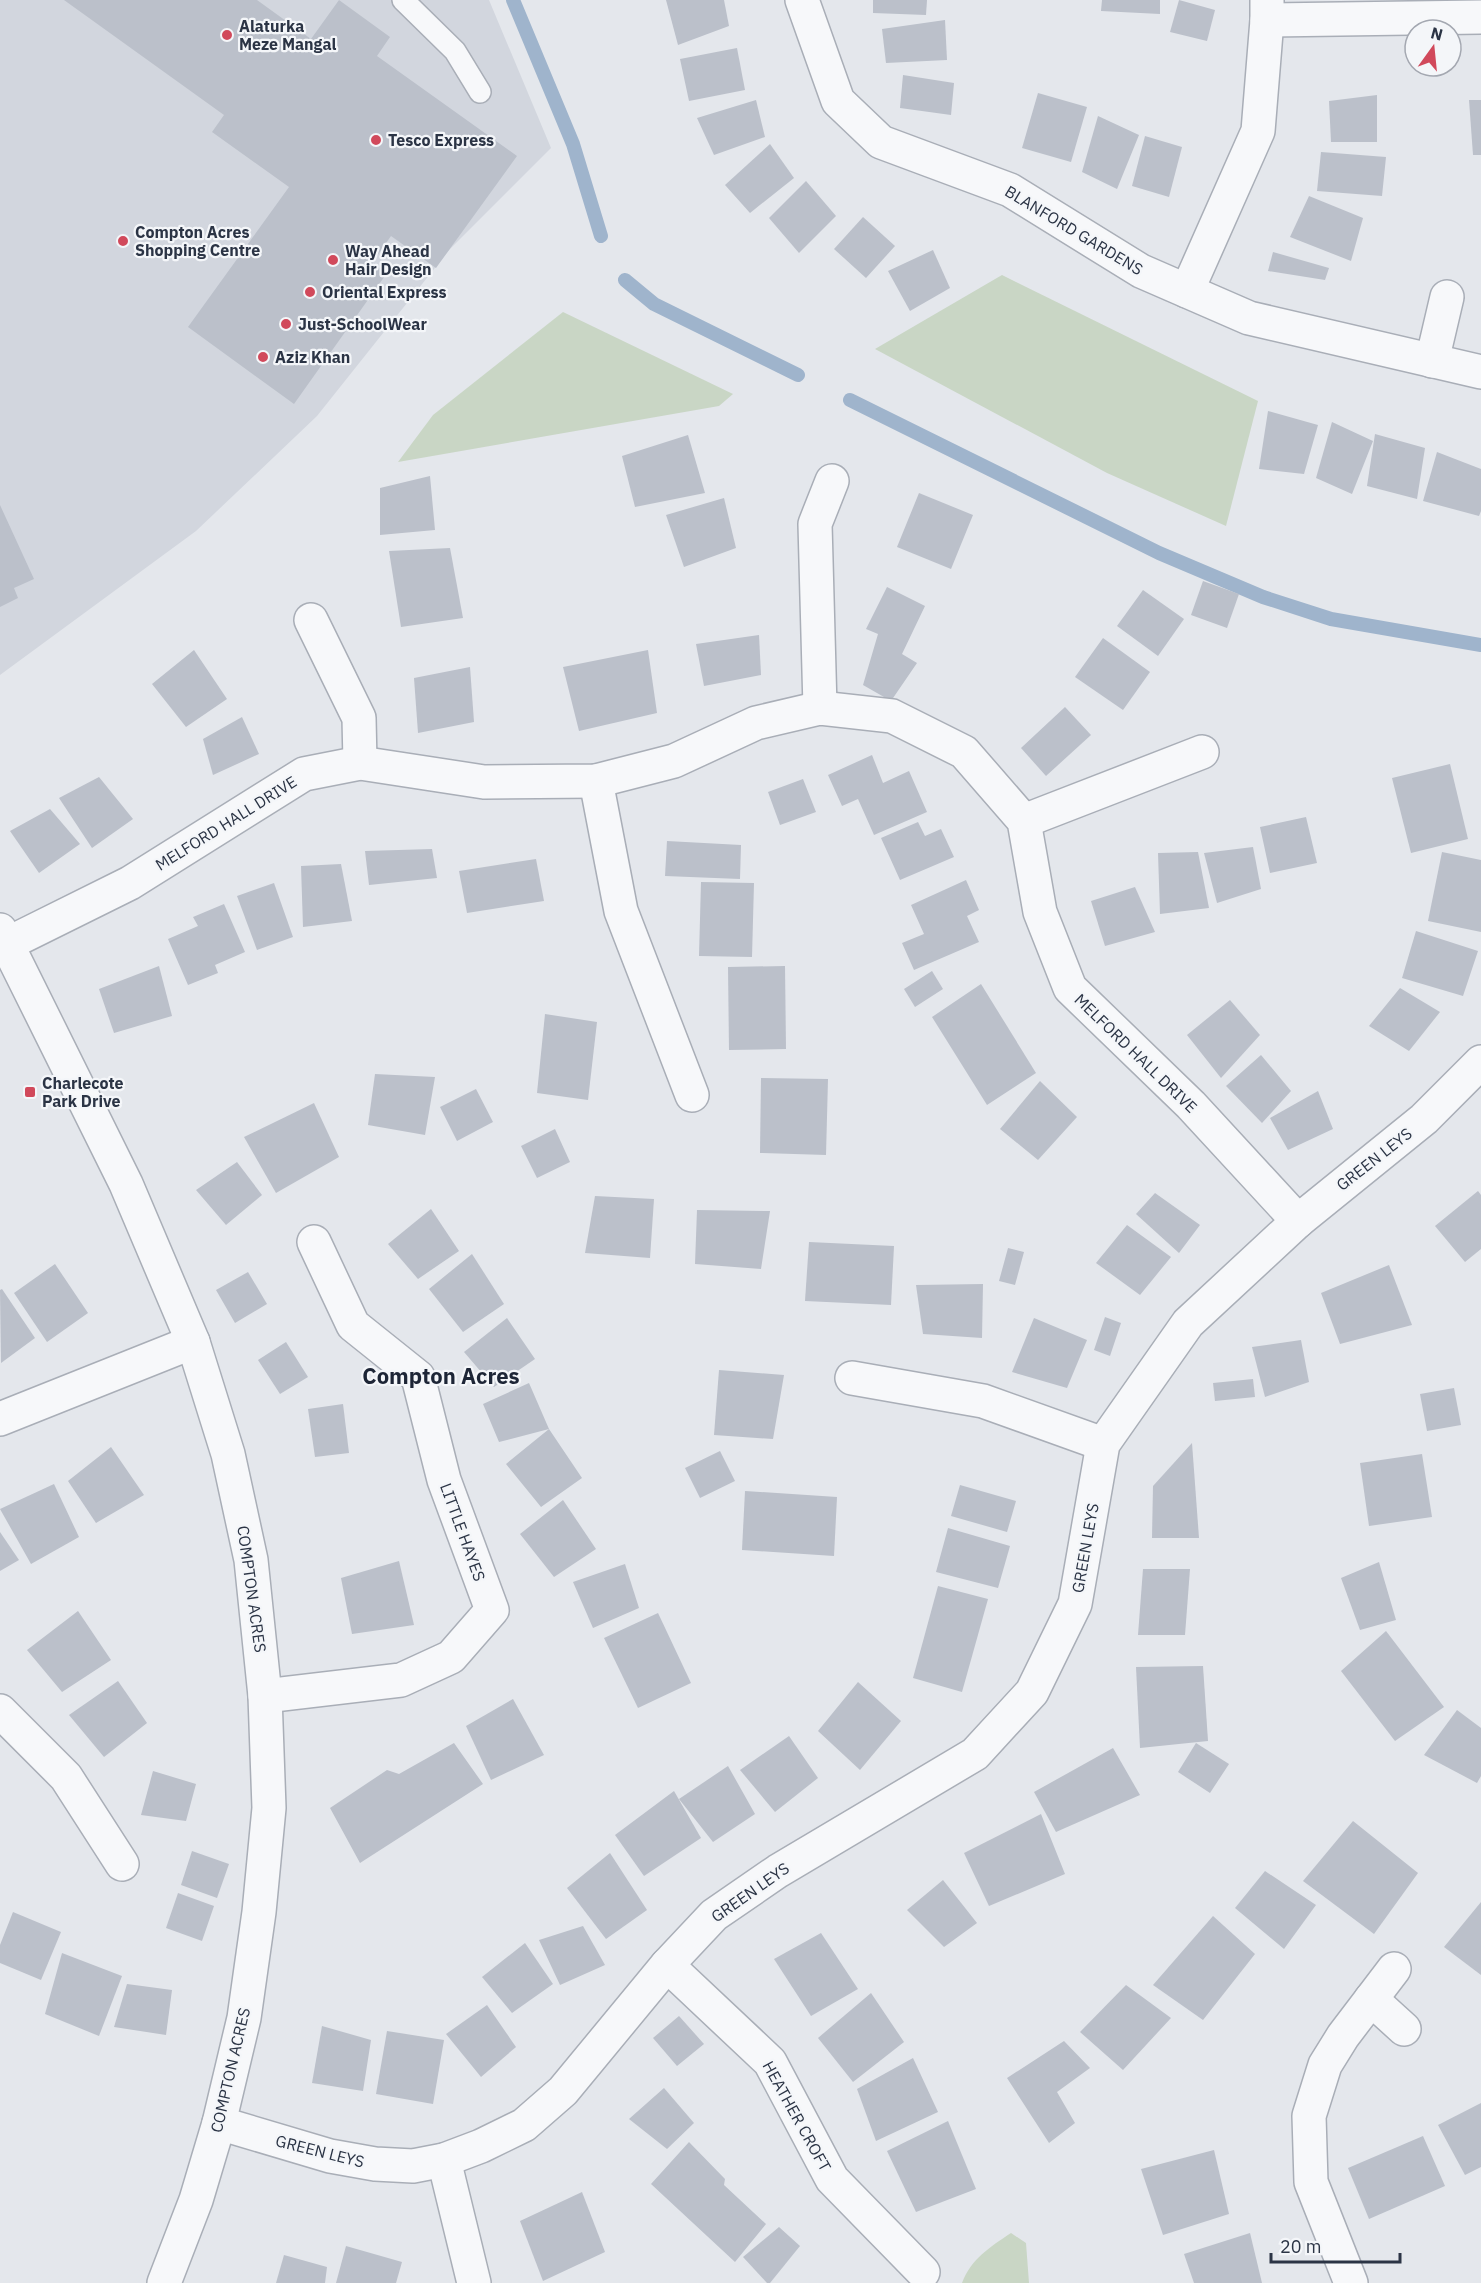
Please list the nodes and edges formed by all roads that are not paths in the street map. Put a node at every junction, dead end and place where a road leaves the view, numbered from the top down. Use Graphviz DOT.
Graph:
graph roads {
  1 [pos="403,0"];
  2 [pos="802,0"];
  3 [pos="1267,10"];
  4 [pos="1481,17"];
  5 [pos="480,92"];
  6 [pos="1187,291"];
  7 [pos="1447,297"];
  8 [pos="1431,361"];
  9 [pos="1481,372"];
  10 [pos="832,481"];
  11 [pos="311,620"];
  12 [pos="820,708"];
  13 [pos="1202,752"];
  14 [pos="360,763"];
  15 [pos="596,781"];
  16 [pos="1024,821"];
  17 [pos="4,937"];
  18 [pos="1481,1062"];
  19 [pos="692,1095"];
  20 [pos="1298,1221"];
  21 [pos="314,1242"];
  22 [pos="193,1342"];
  23 [pos="852,1378"];
  24 [pos="0,1419"];
  25 [pos="1103,1444"];
  26 [pos="265,1696"];
  27 [pos="0,1711"];
  28 [pos="122,1864"];
  29 [pos="667,1965"];
  30 [pos="1394,1969"];
  31 [pos="1371,1999"];
  32 [pos="1404,2029"];
  33 [pos="219,2123"];
  34 [pos="444,2160"];
  35 [pos="923,2272"];
  36 [pos="164,2283"];
  37 [pos="474,2283"];
  38 [pos="1352,2283"];
  1 -- 5 [label="lane"];
  2 -- 6 [label="street, BLANFORD GARDENS"];
  3 -- 4 [label="street"];
  3 -- 6 [label="street"];
  6 -- 8 [label="street, BLANFORD GARDENS"];
  7 -- 8 [label="street"];
  8 -- 9 [label="street, BLANFORD GARDENS"];
  10 -- 12 [label="street"];
  11 -- 14 [label="street"];
  12 -- 15 [label="street, MELFORD HALL DRIVE"];
  12 -- 16 [label="street, MELFORD HALL DRIVE"];
  13 -- 16 [label="street"];
  14 -- 15 [label="street, MELFORD HALL DRIVE"];
  14 -- 17 [label="street, MELFORD HALL DRIVE"];
  15 -- 19 [label="street"];
  16 -- 20 [label="street, MELFORD HALL DRIVE"];
  17 -- 22 [label="street, COMPTON ACRES"];
  18 -- 20 [label="street, GREEN LEYS"];
  20 -- 25 [label="street, GREEN LEYS"];
  21 -- 26 [label="street, LITTLE HAYES"];
  22 -- 24 [label="street"];
  22 -- 26 [label="street, COMPTON ACRES"];
  23 -- 25 [label="street"];
  25 -- 29 [label="street, GREEN LEYS"];
  26 -- 33 [label="street, COMPTON ACRES"];
  27 -- 28 [label="street"];
  29 -- 34 [label="street, GREEN LEYS"];
  29 -- 35 [label="street, HEATHER CROFT"];
  30 -- 31 [label="street"];
  31 -- 32 [label="street"];
  31 -- 38 [label="street"];
  33 -- 34 [label="street, GREEN LEYS"];
  33 -- 36 [label="street, COMPTON ACRES"];
  34 -- 37 [label="street"];
}
